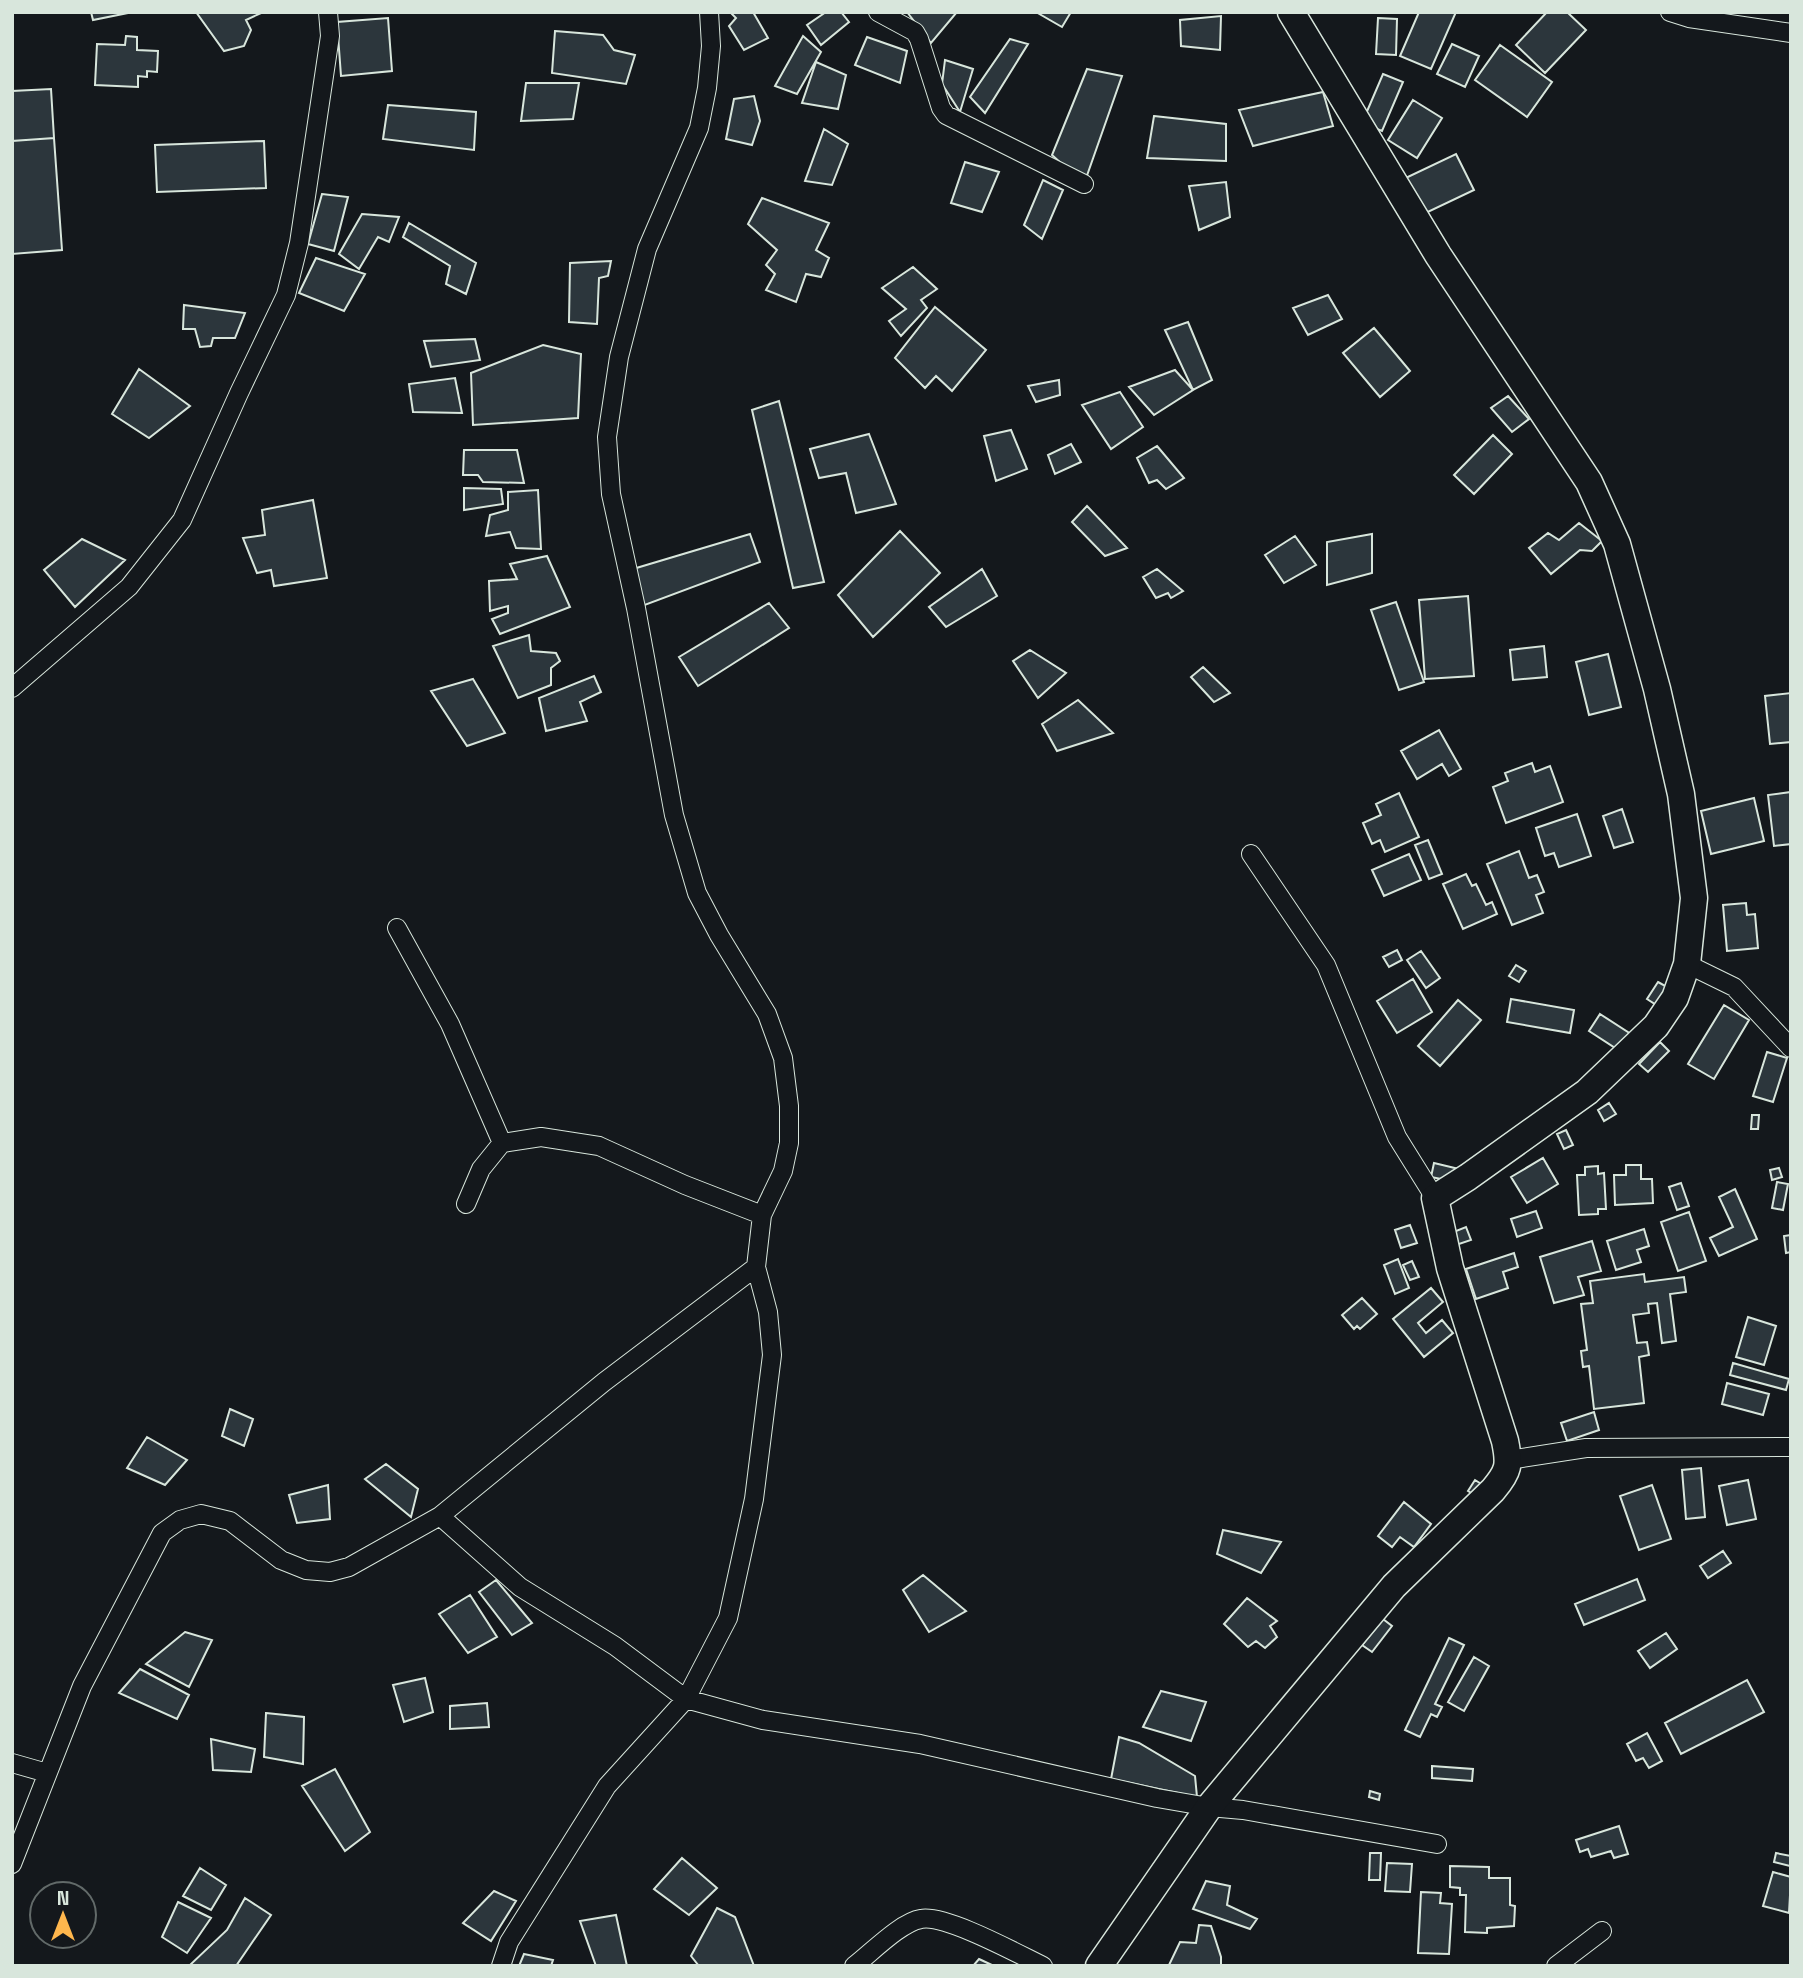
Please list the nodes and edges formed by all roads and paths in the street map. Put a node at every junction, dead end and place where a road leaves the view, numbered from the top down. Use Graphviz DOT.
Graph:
graph roads {
  1 [pos="328,12"];
  2 [pos="709,12"];
  3 [pos="878,12"];
  4 [pos="1292,12"];
  5 [pos="1670,12"];
  6 [pos="1791,33"];
  7 [pos="1084,184"];
  8 [pos="12,688"];
  9 [pos="1251,854"];
  10 [pos="397,928"];
  11 [pos="1687,964"];
  12 [pos="1791,1048"];
  13 [pos="502,1143"];
  14 [pos="1435,1198"];
  15 [pos="466,1203"];
  16 [pos="762,1215"];
  17 [pos="757,1267"];
  18 [pos="1791,1447"];
  19 [pos="1509,1460"];
  20 [pos="440,1516"];
  21 [pos="686,1699"];
  22 [pos="12,1763"];
  23 [pos="47,1773"];
  24 [pos="1209,1807"];
  25 [pos="1437,1844"];
  26 [pos="12,1864"];
  27 [pos="1602,1931"];
  28 [pos="501,1966"];
  29 [pos="854,1966"];
  30 [pos="1042,1966"];
  31 [pos="1099,1966"];
  32 [pos="1556,1966"];
  1 -- 8 [label="street"];
  2 -- 16 [label="street"];
  3 -- 7 [label="street"];
  4 -- 11 [label="street"];
  5 -- 6 [label="street"];
  9 -- 14 [label="street"];
  10 -- 13 [label="street"];
  11 -- 12 [label="street"];
  11 -- 14 [label="street"];
  13 -- 15 [label="street"];
  13 -- 16 [label="street"];
  14 -- 19 [label="street"];
  16 -- 17 [label="street"];
  17 -- 20 [label="street"];
  17 -- 21 [label="street"];
  18 -- 19 [label="street"];
  19 -- 24 [label="street"];
  20 -- 21 [label="street"];
  20 -- 23 [label="street"];
  21 -- 24 [label="street"];
  21 -- 28 [label="street"];
  22 -- 23 [label="street"];
  23 -- 26 [label="street"];
  24 -- 25 [label="street"];
  24 -- 31 [label="street"];
  27 -- 32 [label="street"];
  29 -- 30 [label="street"];
}
